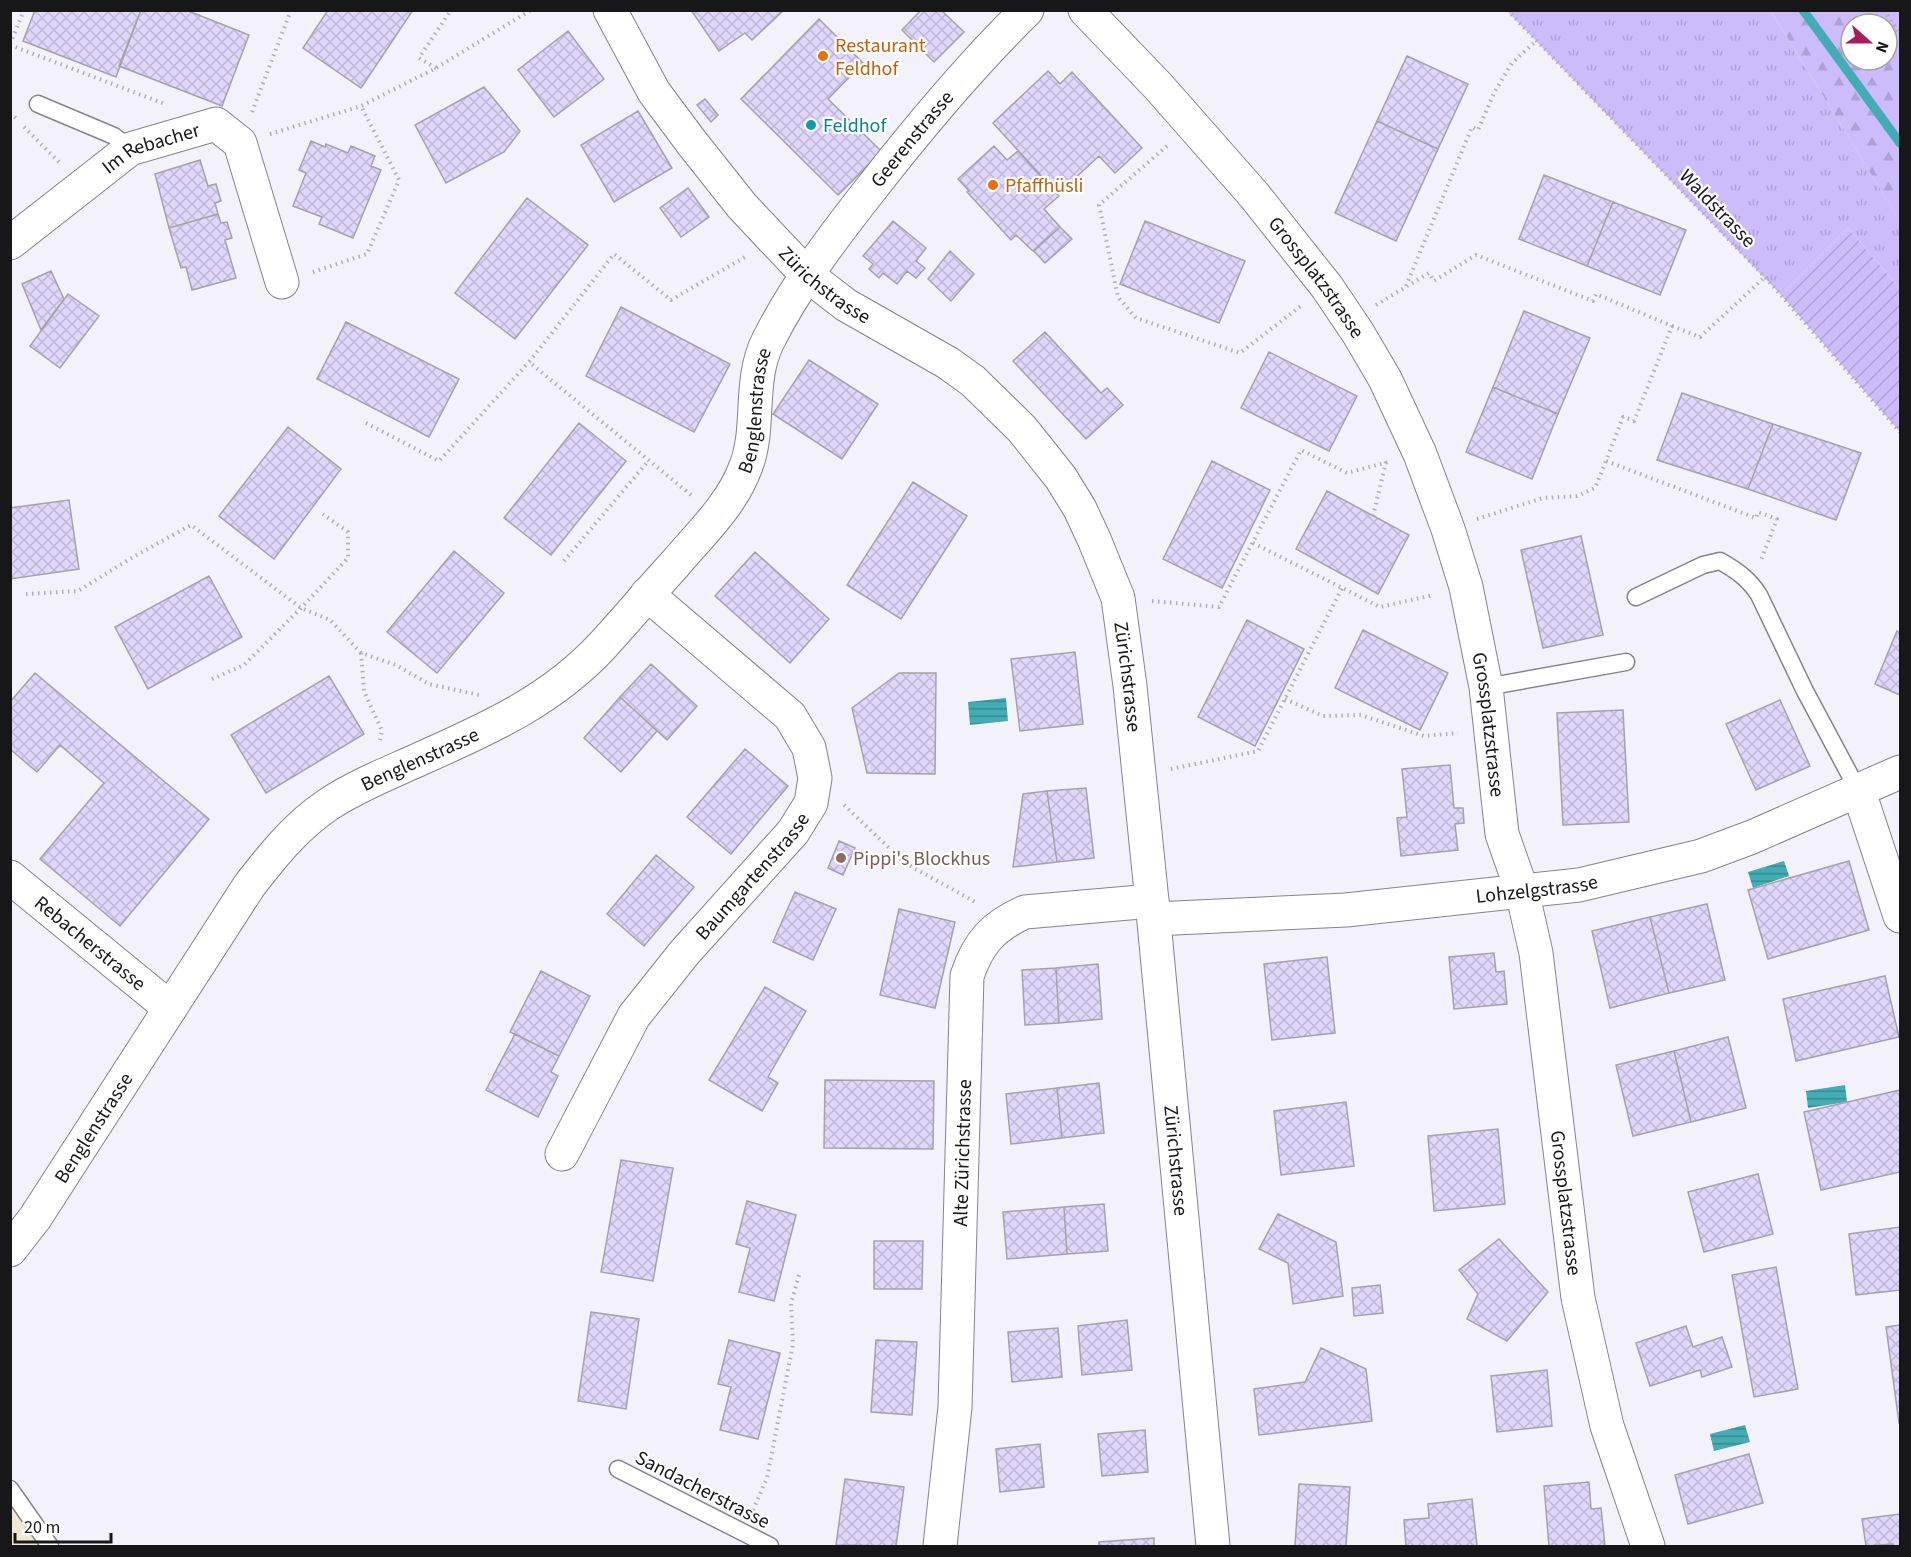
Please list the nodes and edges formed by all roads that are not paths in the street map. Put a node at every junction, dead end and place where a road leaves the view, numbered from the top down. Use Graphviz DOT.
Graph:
graph roads {
  1 [pos="610,10"];
  2 [pos="1027,10"];
  3 [pos="1085,10"];
  4 [pos="38,104"];
  5 [pos="130,149"];
  6 [pos="10,243"];
  7 [pos="807,275"];
  8 [pos="282,282"];
  9 [pos="647,594"];
  10 [pos="1636,597"];
  11 [pos="1626,662"];
  12 [pos="1486,687"];
  13 [pos="1900,772"];
  14 [pos="1859,792"];
  15 [pos="10,877"];
  16 [pos="1522,891"];
  17 [pos="1153,910"];
  18 [pos="1900,916"];
  19 [pos="170,1008"];
  20 [pos="562,1154"];
  21 [pos="10,1250"];
  22 [pos="618,1469"];
  23 [pos="10,1489"];
  24 [pos="50,1546"];
  25 [pos="770,1546"];
  26 [pos="940,1546"];
  27 [pos="1213,1546"];
  28 [pos="1648,1546"];
  1 -- 7 [label="street, Zürichstrasse"];
  2 -- 7 [label="street, Geerenstrasse"];
  3 -- 12 [label="street, Grossplatzstrasse"];
  4 -- 5 [label="lane"];
  5 -- 6 [label="street, Im Rebacher"];
  5 -- 8 [label="street, Im Rebacher"];
  7 -- 9 [label="street, Benglenstrasse"];
  7 -- 17 [label="street, Zürichstrasse"];
  9 -- 19 [label="street, Benglenstrasse"];
  9 -- 20 [label="street, Baumgartenstrasse"];
  10 -- 14 [label="lane"];
  11 -- 12 [label="lane"];
  12 -- 16 [label="street, Grossplatzstrasse"];
  13 -- 14 [label="street, Lohzelgstrasse"];
  14 -- 16 [label="street, Lohzelgstrasse"];
  14 -- 18 [label="street"];
  15 -- 19 [label="street, Rebacherstrasse"];
  16 -- 17 [label="street, Lohzelgstrasse"];
  16 -- 28 [label="street, Grossplatzstrasse"];
  17 -- 26 [label="street, Alte Zürichstrasse"];
  17 -- 27 [label="street, Zürichstrasse"];
  19 -- 21 [label="street, Benglenstrasse"];
  22 -- 25 [label="lane, Sandacherstrasse"];
  23 -- 24 [label="lane"];
}
